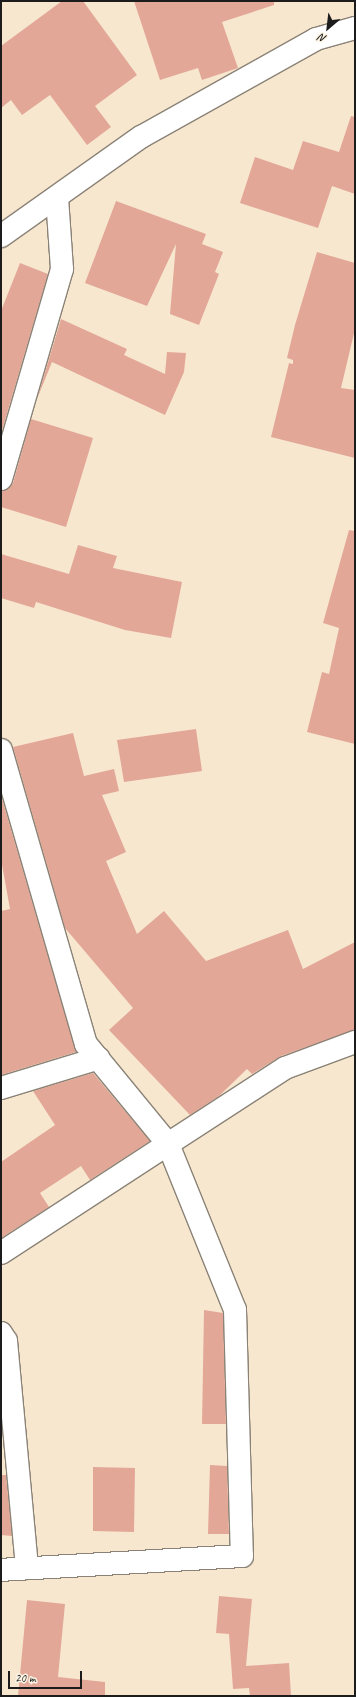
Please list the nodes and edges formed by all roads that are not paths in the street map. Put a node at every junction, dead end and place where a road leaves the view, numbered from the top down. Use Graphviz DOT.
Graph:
graph roads {
  1 [pos="355,28"];
  2 [pos="57,196"];
  3 [pos="1,236"];
  4 [pos="1,479"];
  5 [pos="1,750"];
  6 [pos="355,1042"];
  7 [pos="99,1058"];
  8 [pos="1,1088"];
  9 [pos="168,1144"];
  10 [pos="1,1253"];
  11 [pos="1,1333"];
  12 [pos="27,1568"];
  13 [pos="1,1570"];
  1 -- 2 [label="street"];
  2 -- 3 [label="street"];
  2 -- 4 [label="street"];
  5 -- 7 [label="street"];
  6 -- 9 [label="street"];
  7 -- 8 [label="street"];
  7 -- 9 [label="street"];
  9 -- 10 [label="street"];
  9 -- 12 [label="street"];
  11 -- 12 [label="street"];
  12 -- 13 [label="street"];
}
